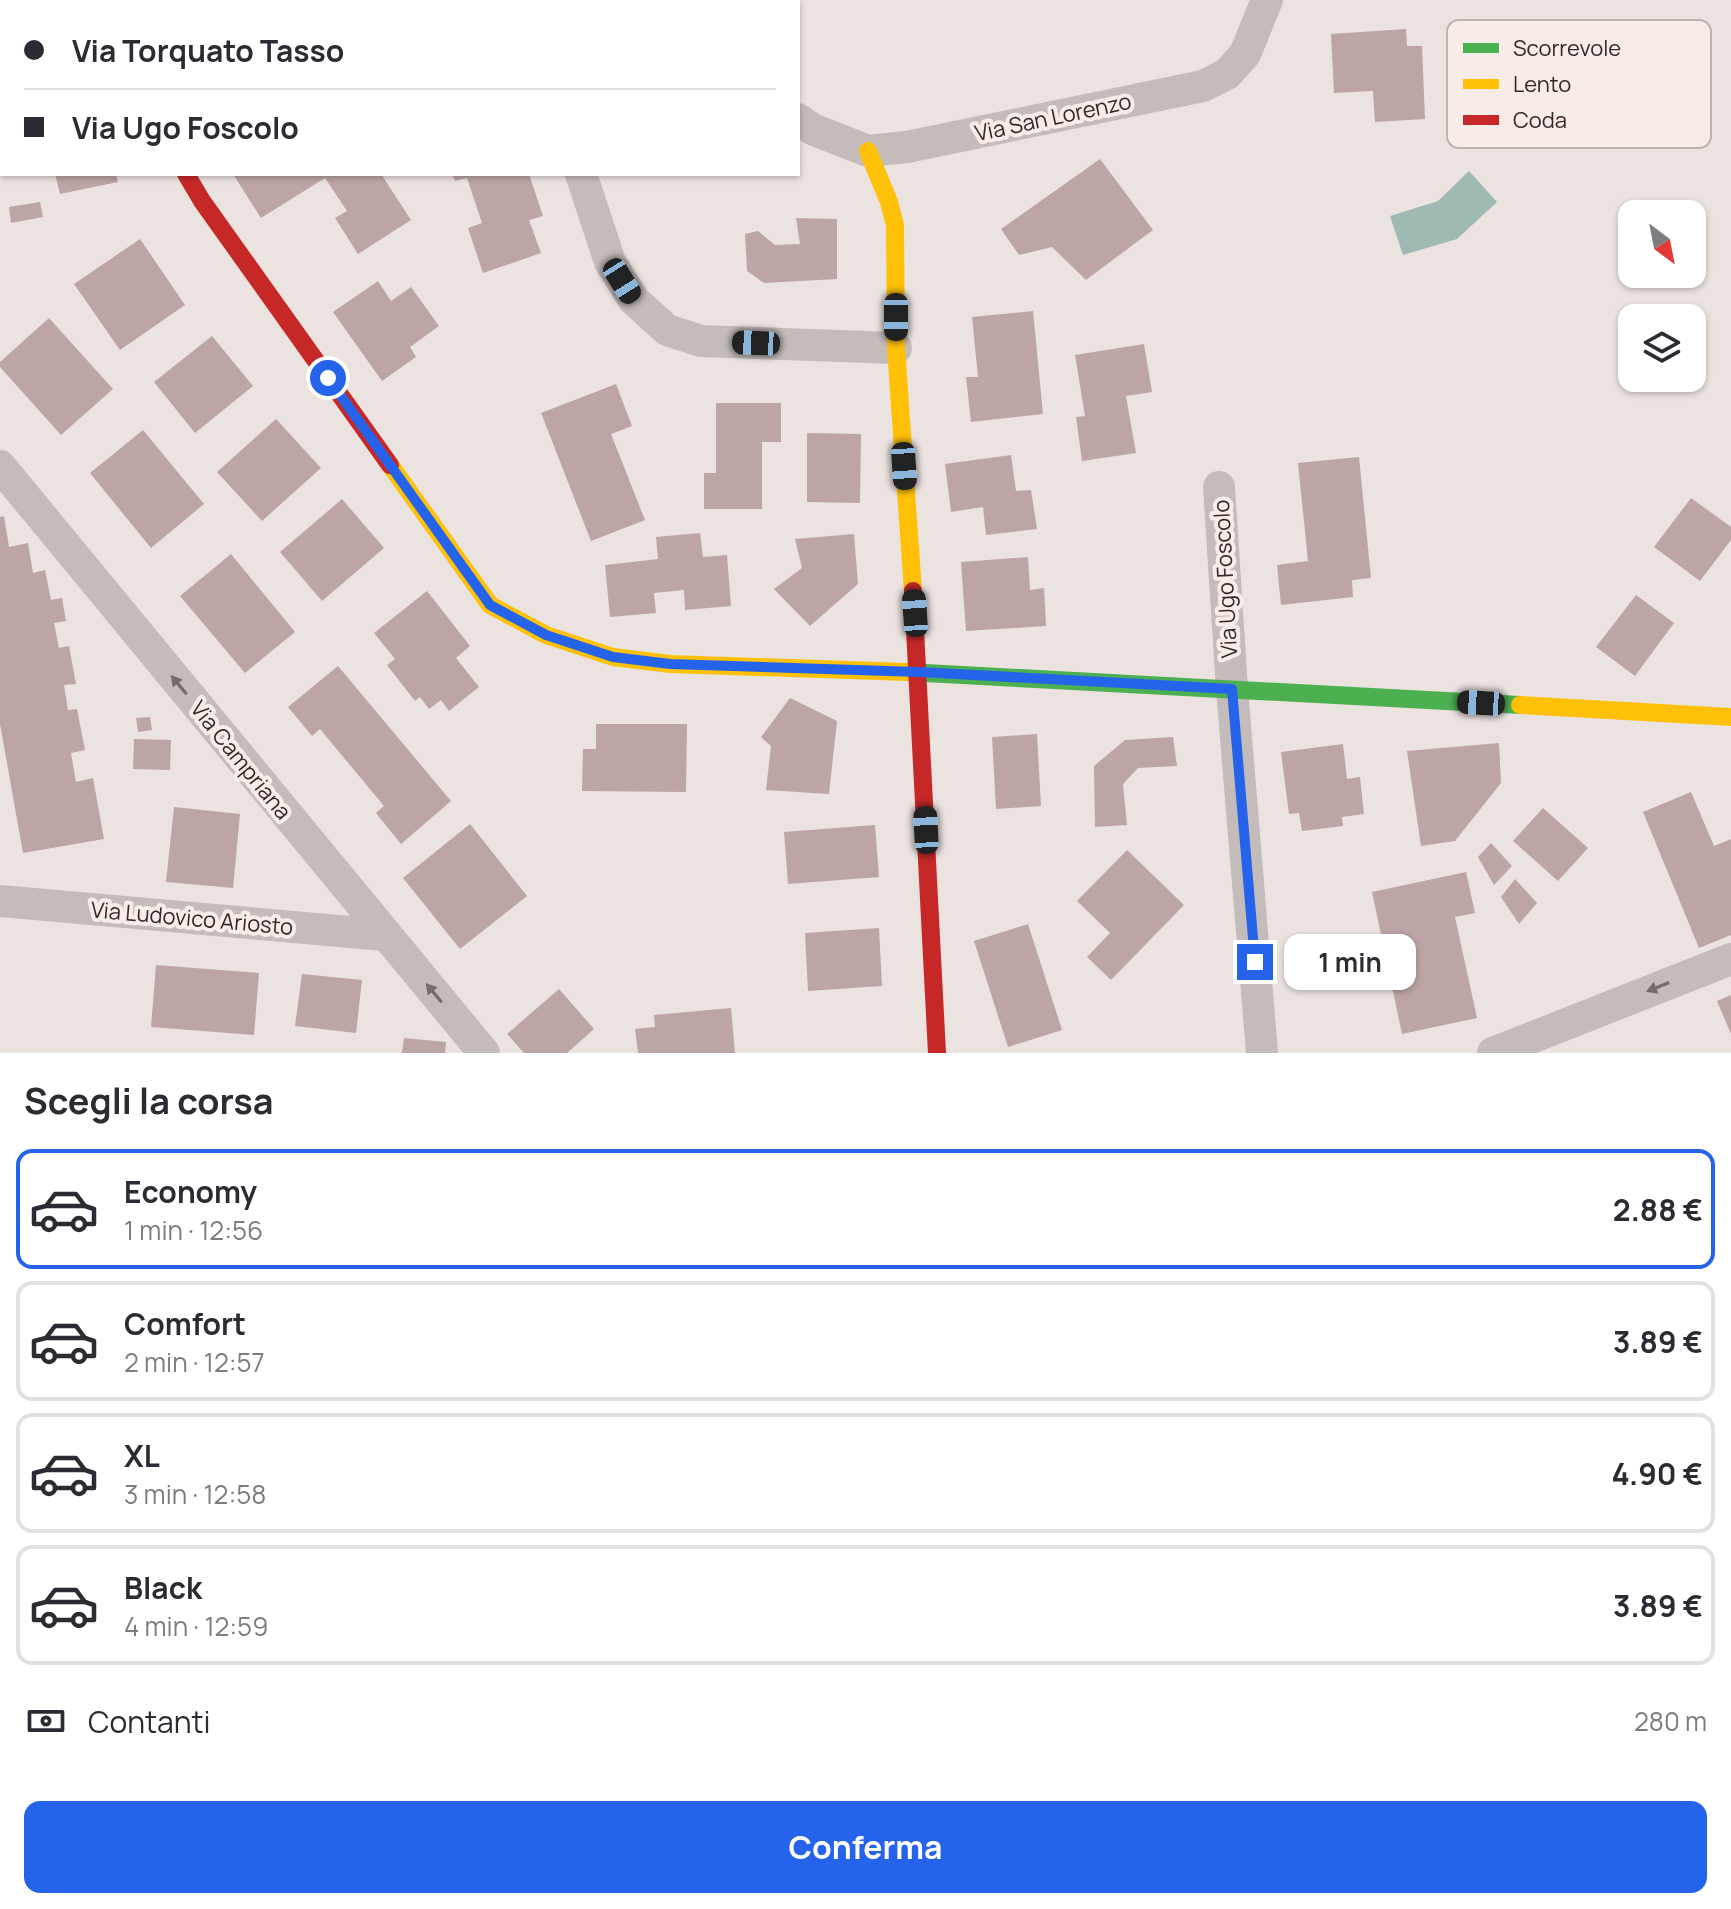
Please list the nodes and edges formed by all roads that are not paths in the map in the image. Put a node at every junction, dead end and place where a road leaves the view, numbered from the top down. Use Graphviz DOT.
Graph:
graph roads {
  1 [pos="1267,0"];
  2 [pos="800,120"];
  3 [pos="868,151"];
  4 [pos="187,176"];
  5 [pos="582,176"];
  6 [pos="896,348"];
  7 [pos="0,466"];
  8 [pos="1219,487"];
  9 [pos="919,672"];
  10 [pos="1232,689"];
  11 [pos="1731,717"];
  12 [pos="0,901"];
  13 [pos="384,935"];
  14 [pos="1731,959"];
  15 [pos="484,1053"];
  16 [pos="937,1053"];
  17 [pos="1262,1053"];
  18 [pos="1493,1053"];
  1 -- 3 [label="street, Via San Lorenzo"];
  2 -- 3 [label="street, Via San Lorenzo"];
  3 -- 6 [label="street"];
  4 -- 9 [label="street"];
  5 -- 6 [label="street"];
  6 -- 9 [label="street"];
  13 -- 7 [label="street, Via Campriana, one-way"];
  8 -- 10 [label="street, Via Ugo Foscolo"];
  9 -- 10 [label="street"];
  9 -- 16 [label="street"];
  10 -- 11 [label="street"];
  10 -- 17 [label="street, Via Ugo Foscolo"];
  12 -- 13 [label="street, Via Ludovico Ariosto"];
  15 -- 13 [label="street, Via Campriana, one-way"];
  14 -- 18 [label="street, one-way"];
}
